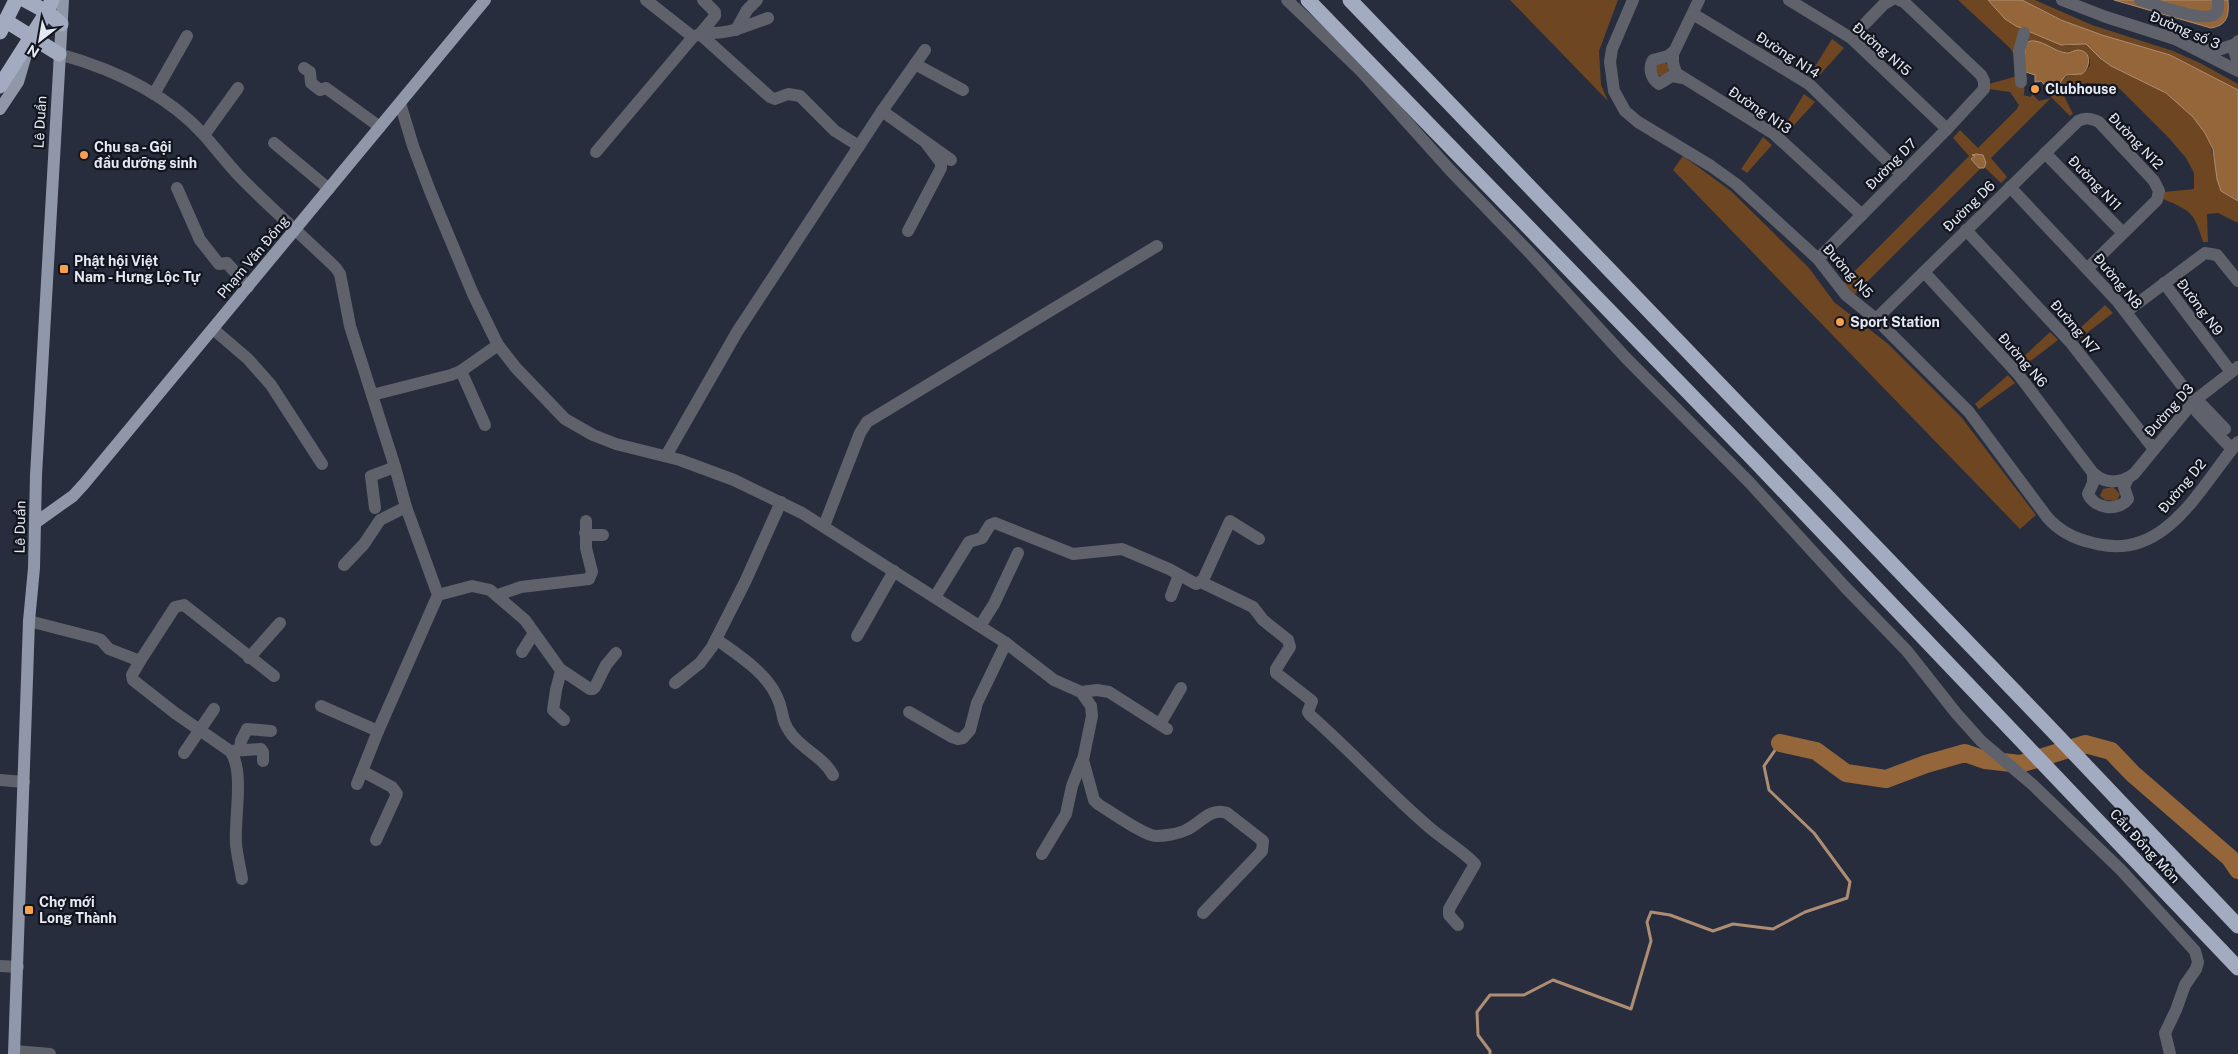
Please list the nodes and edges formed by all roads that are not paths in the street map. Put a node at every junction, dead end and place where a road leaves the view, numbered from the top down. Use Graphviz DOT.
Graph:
graph roads {
  1 [pos="16,0"];
  2 [pos="25,0"];
  3 [pos="63,0"];
  4 [pos="646,0"];
  5 [pos="703,0"];
  6 [pos="757,0"];
  7 [pos="1287,0"];
  8 [pos="1308,0"];
  9 [pos="1350,0"];
  10 [pos="1633,0"];
  11 [pos="1699,0"];
  12 [pos="1891,0"];
  13 [pos="1899,0"];
  14 [pos="2062,0"];
  15 [pos="2218,0"];
  16 [pos="481,1"];
  17 [pos="1796,2"];
  18 [pos="2143,5"];
  19 [pos="50,6"];
  20 [pos="1693,14"];
  21 [pos="768,18"];
  22 [pos="62,24"];
  23 [pos="2,26"];
  24 [pos="736,30"];
  25 [pos="2024,33"];
  26 [pos="698,34"];
  27 [pos="187,36"];
  28 [pos="32,37"];
  29 [pos="1851,38"];
  30 [pos="2175,39"];
  31 [pos="2237,43"];
  32 [pos="925,50"];
  33 [pos="1674,51"];
  34 [pos="59,54"];
  35 [pos="2238,63"];
  36 [pos="915,64"];
  37 [pos="304,68"];
  38 [pos="2238,71"];
  39 [pos="1681,78"];
  40 [pos="2022,82"];
  41 [pos="0,86"];
  42 [pos="238,88"];
  43 [pos="963,90"];
  44 [pos="154,94"];
  45 [pos="400,103"];
  46 [pos="0,109"];
  47 [pos="882,111"];
  48 [pos="2085,118"];
  49 [pos="380,127"];
  50 [pos="1947,130"];
  51 [pos="204,135"];
  52 [pos="274,143"];
  53 [pos="926,143"];
  54 [pos="859,146"];
  55 [pos="596,152"];
  56 [pos="2045,153"];
  57 [pos="951,160"];
  58 [pos="1902,175"];
  59 [pos="2010,187"];
  60 [pos="177,188"];
  61 [pos="329,188"];
  62 [pos="1862,215"];
  63 [pos="295,230"];
  64 [pos="1966,230"];
  65 [pos="908,231"];
  66 [pos="2123,233"];
  67 [pos="1157,246"];
  68 [pos="1818,259"];
  69 [pos="2088,268"];
  70 [pos="1924,272"];
  71 [pos="2238,280"];
  72 [pos="2164,283"];
  73 [pos="248,287"];
  74 [pos="2126,312"];
  75 [pos="1876,319"];
  76 [pos="213,329"];
  77 [pos="498,345"];
  78 [pos="461,370"];
  79 [pos="2234,370"];
  80 [pos="372,395"];
  81 [pos="2194,401"];
  82 [pos="485,425"];
  83 [pos="2236,444"];
  84 [pos="2154,449"];
  85 [pos="666,456"];
  86 [pos="322,464"];
  87 [pos="395,467"];
  88 [pos="2093,473"];
  89 [pos="2128,478"];
  90 [pos="781,502"];
  91 [pos="406,507"];
  92 [pos="375,508"];
  93 [pos="35,523"];
  94 [pos="824,526"];
  95 [pos="585,531"];
  96 [pos="603,535"];
  97 [pos="1259,539"];
  98 [pos="2114,547"];
  99 [pos="599,553"];
  100 [pos="1018,553"];
  101 [pos="344,566"];
  102 [pos="894,571"];
  103 [pos="1179,575"];
  104 [pos="1201,582"];
  105 [pos="438,595"];
  106 [pos="498,595"];
  107 [pos="1171,596"];
  108 [pos="935,597"];
  109 [pos="30,621"];
  110 [pos="280,623"];
  111 [pos="980,626"];
  112 [pos="534,633"];
  113 [pos="857,636"];
  114 [pos="716,639"];
  115 [pos="1006,643"];
  116 [pos="522,652"];
  117 [pos="616,653"];
  118 [pos="249,658"];
  119 [pos="140,661"];
  120 [pos="561,671"];
  121 [pos="274,676"];
  122 [pos="674,683"];
  123 [pos="1182,688"];
  124 [pos="1080,692"];
  125 [pos="321,706"];
  126 [pos="214,709"];
  127 [pos="909,712"];
  128 [pos="564,720"];
  129 [pos="199,730"];
  130 [pos="271,731"];
  131 [pos="378,731"];
  132 [pos="235,750"];
  133 [pos="184,753"];
  134 [pos="1082,760"];
  135 [pos="263,761"];
  136 [pos="362,771"];
  137 [pos="833,775"];
  138 [pos="0,780"];
  139 [pos="24,782"];
  140 [pos="357,784"];
  141 [pos="376,840"];
  142 [pos="1042,854"];
  143 [pos="242,879"];
  144 [pos="1203,914"];
  145 [pos="1458,925"];
  146 [pos="2238,926"];
  147 [pos="0,966"];
  148 [pos="18,967"];
  149 [pos="2238,968"];
  150 [pos="15,1052"];
  151 [pos="50,1054"];
  152 [pos="2170,1054"];
  1 -- 23 [label="highway"];
  2 -- 19 [label="highway"];
  3 -- 22 [label="main road, Lê Duẩn"];
  4 -- 26 [label="street"];
  5 -- 26 [label="street"];
  6 -- 24 [label="street"];
  7 -- 152 [label="street"];
  8 -- 149 [label="highway, Cầu Đồng Môn"];
  9 -- 146 [label="highway, Cầu Đồng Môn"];
  10 -- 68 [label="street, Đường N5"];
  11 -- 20 [label="street"];
  12 -- 29 [label="street"];
  13 -- 50 [label="street, Đường D7"];
  14 -- 30 [label="street, Đường số 3"];
  15 -- 18 [label="street"];
  16 -- 45 [label="main road, Phạm Văn Đồng"];
  17 -- 29 [label="street, Đường N15"];
  19 -- 22 [label="highway"];
  19 -- 28 [label="highway"];
  20 -- 33 [label="street"];
  20 -- 58 [label="street, Đường N14"];
  21 -- 24 [label="street"];
  22 -- 34 [label="main road, Lê Duẩn"];
  23 -- 28 [label="highway"];
  24 -- 26 [label="street"];
  25 -- 40 [label="street"];
  26 -- 54 [label="street"];
  26 -- 55 [label="street"];
  27 -- 44 [label="street"];
  28 -- 34 [label="highway"];
  28 -- 41 [label="highway"];
  28 -- 46 [label="main road"];
  29 -- 50 [label="street, Đường N15"];
  30 -- 31 [label="street"];
  30 -- 38 [label="street, Đường số 3"];
  31 -- 35 [label="street"];
  32 -- 36 [label="street"];
  33 -- 39 [label="street"];
  33 -- 39 [label="street"];
  34 -- 44 [label="street"];
  34 -- 93 [label="main road, Lê Duẩn"];
  36 -- 43 [label="street"];
  36 -- 47 [label="street"];
  37 -- 49 [label="street"];
  39 -- 62 [label="street, Đường N13"];
  42 -- 51 [label="street"];
  44 -- 51 [label="street"];
  45 -- 49 [label="main road, Phạm Văn Đồng"];
  45 -- 77 [label="street"];
  47 -- 53 [label="street"];
  47 -- 54 [label="street"];
  48 -- 56 [label="street, Đường D6"];
  48 -- 66 [label="street, Đường N12"];
  49 -- 61 [label="main road, Phạm Văn Đồng"];
  50 -- 58 [label="street, Đường D7"];
  51 -- 63 [label="street"];
  52 -- 61 [label="street"];
  53 -- 57 [label="street"];
  53 -- 65 [label="street"];
  54 -- 85 [label="street"];
  56 -- 59 [label="street, Đường D6"];
  56 -- 66 [label="street, Đường N11"];
  58 -- 62 [label="street, Đường D7"];
  59 -- 64 [label="street, Đường D6"];
  59 -- 69 [label="street, Đường N8"];
  60 -- 73 [label="street"];
  61 -- 63 [label="main road, Phạm Văn Đồng"];
  62 -- 68 [label="street, Đường D7"];
  63 -- 73 [label="main road, Phạm Văn Đồng"];
  63 -- 80 [label="street"];
  64 -- 70 [label="street, Đường D6"];
  64 -- 84 [label="street, Đường N7"];
  66 -- 69 [label="street"];
  67 -- 94 [label="street"];
  68 -- 75 [label="street, Đường N5"];
  69 -- 74 [label="street, Đường N8"];
  70 -- 75 [label="street, Đường D6"];
  70 -- 88 [label="street, Đường N6"];
  71 -- 72 [label="street"];
  72 -- 74 [label="street"];
  72 -- 79 [label="street, Đường N9"];
  73 -- 76 [label="main road, Phạm Văn Đồng"];
  74 -- 81 [label="street, Đường N8"];
  75 -- 98 [label="street, Đường N5"];
  76 -- 86 [label="street"];
  76 -- 93 [label="main road, Phạm Văn Đồng"];
  77 -- 78 [label="street"];
  77 -- 85 [label="street"];
  78 -- 80 [label="street"];
  78 -- 82 [label="street"];
  79 -- 81 [label="street, Đường D3"];
  80 -- 87 [label="street"];
  81 -- 83 [label="street, Đường N8"];
  81 -- 84 [label="street, Đường D3"];
  83 -- 98 [label="street, Đường D2"];
  84 -- 89 [label="street, Đường D3"];
  85 -- 90 [label="street"];
  87 -- 91 [label="street"];
  87 -- 92 [label="street"];
  88 -- 89 [label="street"];
  88 -- 89 [label="street"];
  90 -- 94 [label="street"];
  90 -- 114 [label="street"];
  91 -- 101 [label="street"];
  91 -- 105 [label="street"];
  93 -- 109 [label="main road, Lê Duẩn"];
  94 -- 102 [label="street"];
  95 -- 96 [label="street"];
  95 -- 99 [label="street"];
  95 -- 106 [label="street"];
  97 -- 104 [label="street"];
  100 -- 111 [label="street"];
  102 -- 108 [label="street"];
  102 -- 113 [label="street"];
  103 -- 104 [label="street"];
  103 -- 107 [label="street"];
  103 -- 108 [label="street"];
  104 -- 145 [label="street"];
  105 -- 106 [label="street"];
  105 -- 131 [label="street"];
  106 -- 112 [label="street"];
  108 -- 111 [label="street"];
  109 -- 119 [label="street"];
  109 -- 139 [label="main road, Lê Duẩn"];
  110 -- 118 [label="street"];
  111 -- 115 [label="street"];
  112 -- 116 [label="street"];
  112 -- 120 [label="street"];
  114 -- 122 [label="street"];
  114 -- 137 [label="street"];
  115 -- 124 [label="street"];
  115 -- 127 [label="street"];
  117 -- 120 [label="street"];
  118 -- 119 [label="street"];
  118 -- 121 [label="street"];
  119 -- 129 [label="street"];
  120 -- 128 [label="street"];
  123 -- 124 [label="street"];
  124 -- 134 [label="street"];
  125 -- 131 [label="street"];
  126 -- 129 [label="street"];
  129 -- 132 [label="street"];
  129 -- 133 [label="street"];
  130 -- 132 [label="street"];
  131 -- 136 [label="street"];
  132 -- 135 [label="street"];
  132 -- 143 [label="street"];
  134 -- 142 [label="street"];
  134 -- 144 [label="street"];
  136 -- 140 [label="street"];
  136 -- 141 [label="street"];
  138 -- 139 [label="street"];
  139 -- 148 [label="main road, Lê Duẩn"];
  147 -- 148 [label="street"];
  148 -- 150 [label="main road, Lê Duẩn"];
  150 -- 151 [label="street"];
}
